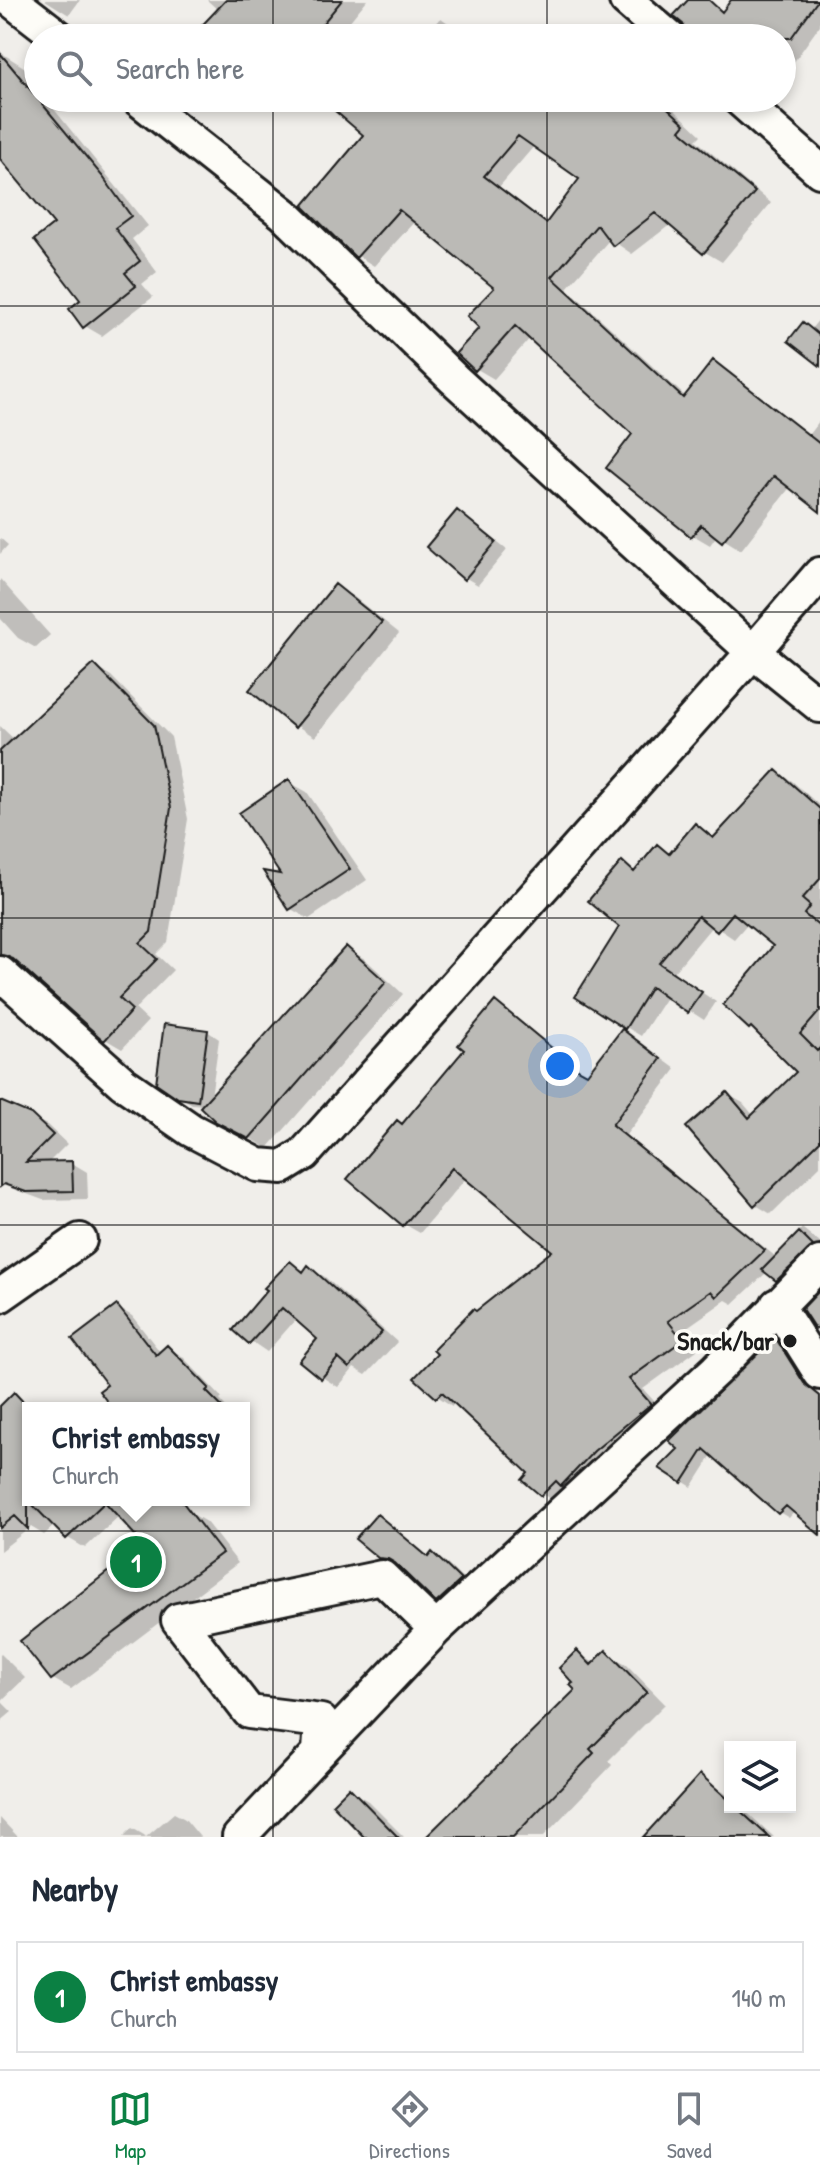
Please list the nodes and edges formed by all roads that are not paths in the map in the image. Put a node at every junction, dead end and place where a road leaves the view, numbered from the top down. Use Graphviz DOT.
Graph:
graph roads {
  1 [pos="11,0"];
  2 [pos="626,0"];
  3 [pos="42,24"];
  4 [pos="654,24"];
  5 [pos="155,112"];
  6 [pos="754,112"];
  7 [pos="820,171"];
  8 [pos="820,574"];
  9 [pos="753,652"];
  10 [pos="820,706"];
  11 [pos="0,973"];
  12 [pos="80,1240"];
  13 [pos="820,1263"];
  14 [pos="0,1296"];
  15 [pos="777,1305"];
  16 [pos="820,1373"];
  17 [pos="436,1629"];
  18 [pos="319,1751"];
  19 [pos="239,1837"];
  1 -- 3 [label="street"];
  2 -- 4 [label="street"];
  5 -- 9 [label="street"];
  6 -- 7 [label="street"];
  8 -- 9 [label="street"];
  9 -- 10 [label="street"];
  9 -- 11 [label="street"];
  12 -- 14 [label="street"];
  13 -- 15 [label="street"];
  15 -- 16 [label="street"];
  15 -- 17 [label="street"];
  17 -- 18 [label="street"];
  17 -- 18 [label="street"];
  18 -- 19 [label="street"];
}
